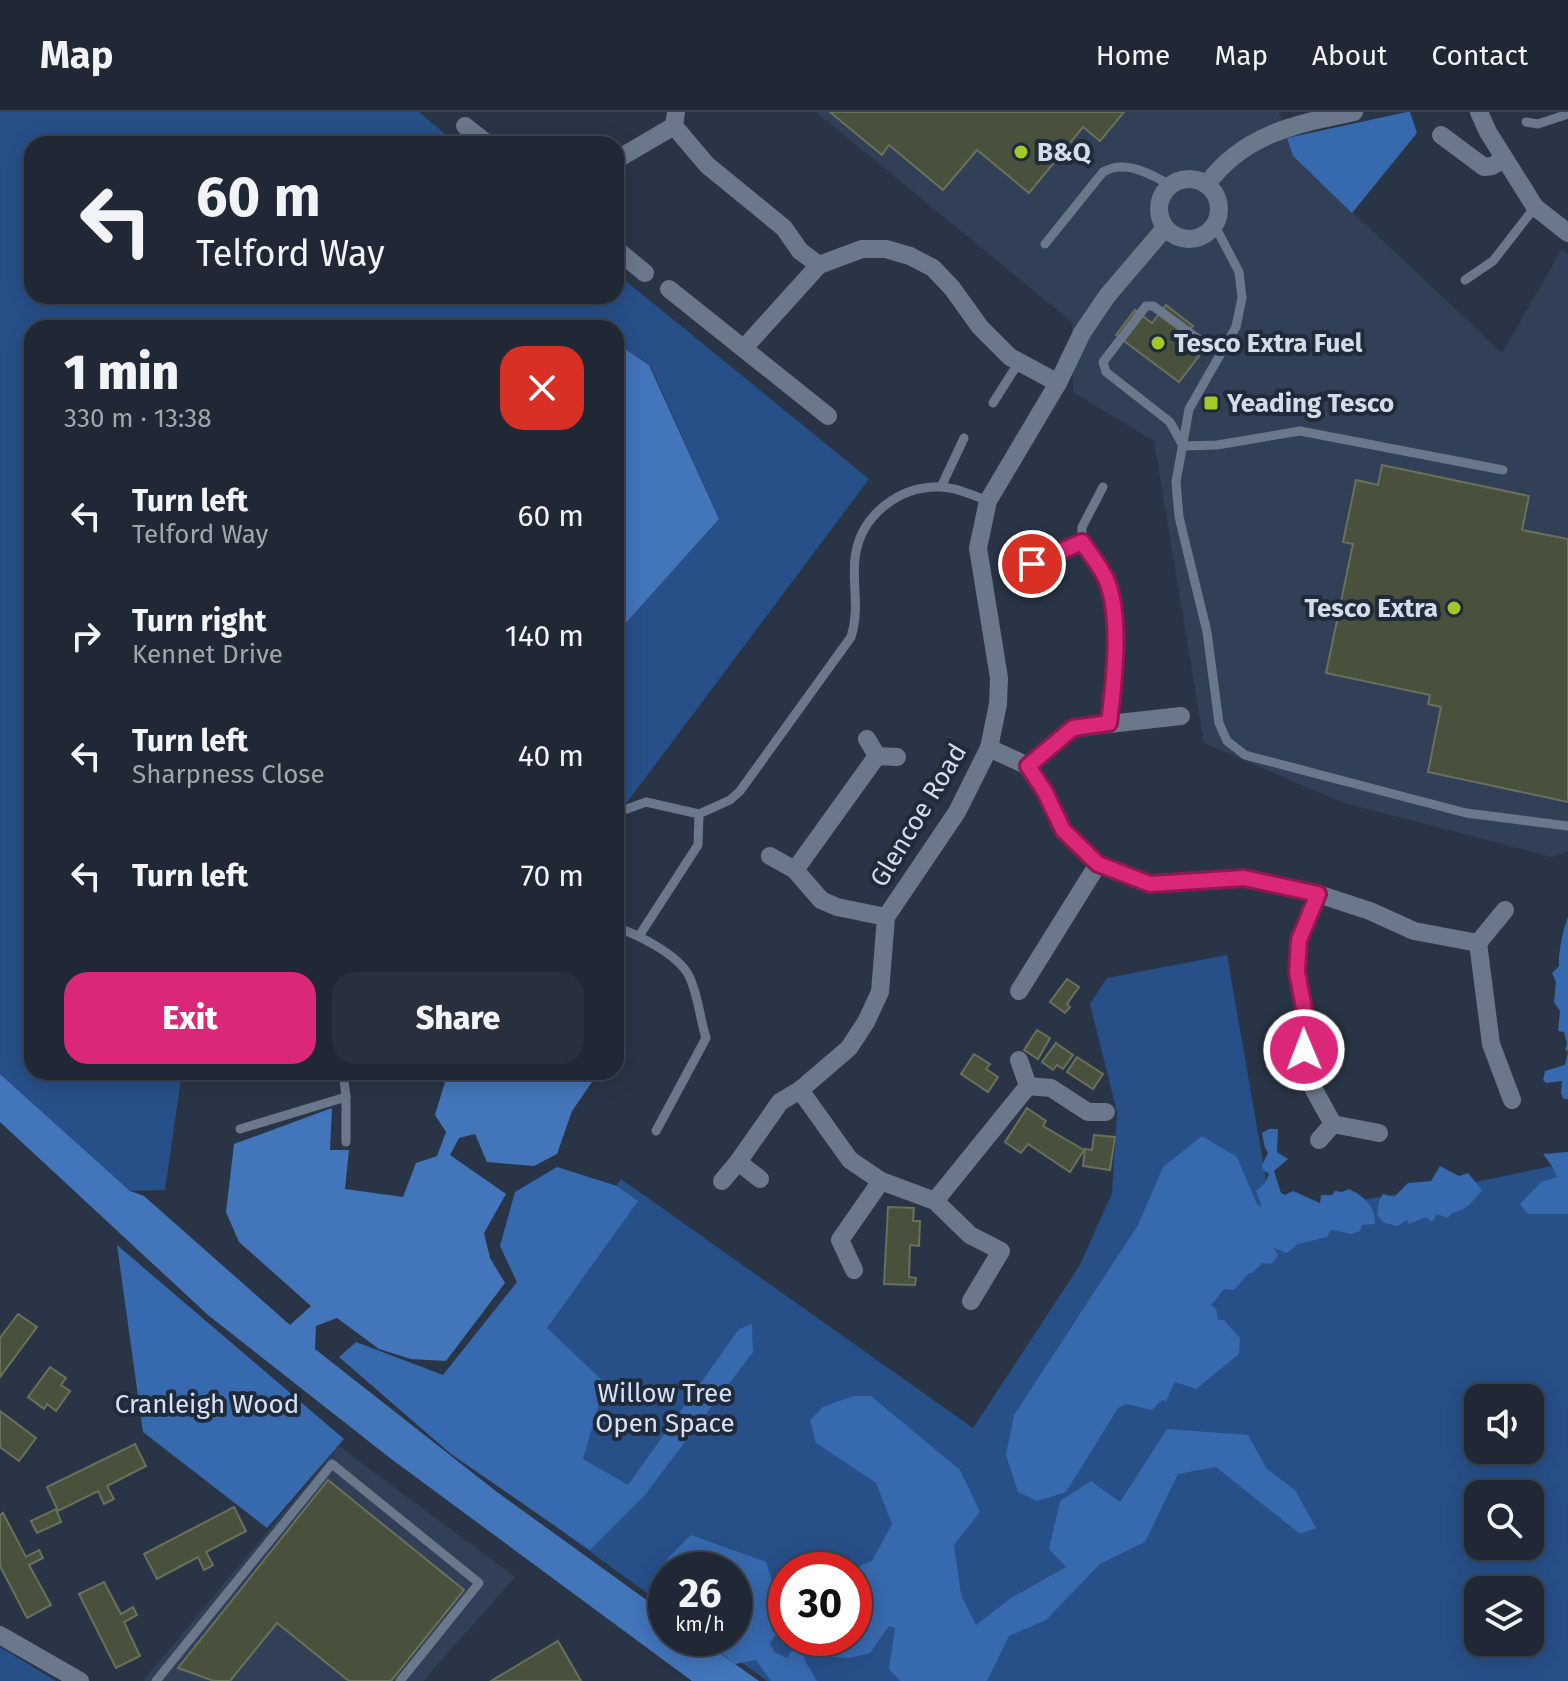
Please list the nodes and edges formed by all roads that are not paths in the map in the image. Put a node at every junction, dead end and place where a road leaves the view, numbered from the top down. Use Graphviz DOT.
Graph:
graph roads {
  1 [pos="1354,112"];
  2 [pos="1479,112"];
  3 [pos="1568,114"];
  4 [pos="675,119"];
  5 [pos="1526,122"];
  6 [pos="465,126"];
  7 [pos="1441,135"];
  8 [pos="478,136"];
  9 [pos="624,154"];
  10 [pos="1504,159"];
  11 [pos="1207,184"];
  12 [pos="1171,185"];
  13 [pos="1535,207"];
  14 [pos="1215,226"];
  15 [pos="1165,228"];
  16 [pos="1568,233"];
  17 [pos="1045,244"];
  18 [pos="624,256"];
  19 [pos="819,265"];
  20 [pos="645,273"];
  21 [pos="1465,280"];
  22 [pos="669,289"];
  23 [pos="1226,345"];
  24 [pos="744,348"];
  25 [pos="1019,362"];
  26 [pos="1058,383"];
  27 [pos="993,403"];
  28 [pos="828,416"];
  29 [pos="964,438"];
  30 [pos="1183,446"];
  31 [pos="1503,470"];
  32 [pos="941,487"];
  33 [pos="1103,487"];
  34 [pos="988,501"];
  35 [pos="1082,542"];
  36 [pos="1006,551"];
  37 [pos="1181,716"];
  38 [pos="1109,723"];
  39 [pos="867,739"];
  40 [pos="989,748"];
  41 [pos="877,756"];
  42 [pos="897,757"];
  43 [pos="1028,766"];
  44 [pos="624,810"];
  45 [pos="699,814"];
  46 [pos="1568,826"];
  47 [pos="770,856"];
  48 [pos="1098,864"];
  49 [pos="795,870"];
  50 [pos="1318,894"];
  51 [pos="1505,910"];
  52 [pos="886,917"];
  53 [pos="624,930"];
  54 [pos="639,936"];
  55 [pos="1478,943"];
  56 [pos="1019,991"];
  57 [pos="1019,1060"];
  58 [pos="344,1080"];
  59 [pos="1028,1086"];
  60 [pos="800,1090"];
  61 [pos="346,1097"];
  62 [pos="1512,1100"];
  63 [pos="1106,1112"];
  64 [pos="1333,1124"];
  65 [pos="240,1129"];
  66 [pos="656,1131"];
  67 [pos="1379,1133"];
  68 [pos="1319,1140"];
  69 [pos="346,1142"];
  70 [pos="738,1162"];
  71 [pos="760,1179"];
  72 [pos="722,1181"];
  73 [pos="881,1181"];
  74 [pos="935,1201"];
  75 [pos="822,1232"];
  76 [pos="840,1240"];
  77 [pos="854,1270"];
  78 [pos="971,1301"];
  79 [pos="0,1635"];
  80 [pos="80,1681"];
  81 [pos="156,1681"];
  82 [pos="163,1681"];
  83 [pos="400,1681"];
  1 -- 11 [label="street"];
  2 -- 10 [label="street"];
  3 -- 5 [label="lane"];
  4 -- 9 [label="street"];
  4 -- 19 [label="street"];
  6 -- 8 [label="street"];
  7 -- 10 [label="street"];
  10 -- 13 [label="street"];
  11 -- 12 [label="street"];
  11 -- 14 [label="street"];
  12 -- 15 [label="street"];
  12 -- 17 [label="lane"];
  13 -- 16 [label="street"];
  13 -- 21 [label="lane"];
  14 -- 15 [label="street"];
  14 -- 23 [label="lane"];
  15 -- 26 [label="street, Glencoe Road"];
  18 -- 20 [label="street"];
  19 -- 24 [label="street"];
  19 -- 25 [label="street"];
  22 -- 24 [label="street"];
  23 -- 30 [label="lane"];
  23 -- 30 [label="lane"];
  24 -- 28 [label="street"];
  25 -- 26 [label="street"];
  25 -- 27 [label="lane"];
  26 -- 34 [label="street, Glencoe Road"];
  29 -- 32 [label="lane"];
  30 -- 31 [label="lane"];
  30 -- 46 [label="lane"];
  32 -- 34 [label="lane"];
  32 -- 45 [label="lane"];
  33 -- 35 [label="lane"];
  34 -- 40 [label="street, Glencoe Road"];
  35 -- 36 [label="lane"];
  35 -- 38 [label="street"];
  37 -- 38 [label="street"];
  38 -- 43 [label="street"];
  39 -- 41 [label="street"];
  40 -- 43 [label="street"];
  40 -- 52 [label="street, Glencoe Road"];
  41 -- 42 [label="street"];
  41 -- 49 [label="street"];
  43 -- 48 [label="street"];
  44 -- 45 [label="lane"];
  45 -- 54 [label="lane"];
  47 -- 49 [label="street"];
  48 -- 50 [label="street"];
  48 -- 56 [label="street"];
  49 -- 52 [label="street"];
  50 -- 55 [label="street"];
  50 -- 64 [label="street"];
  51 -- 55 [label="street"];
  52 -- 60 [label="street, Glencoe Road"];
  53 -- 54 [label="lane"];
  54 -- 66 [label="lane"];
  55 -- 62 [label="street"];
  57 -- 59 [label="street"];
  58 -- 61 [label="lane"];
  59 -- 63 [label="street"];
  59 -- 74 [label="street"];
  60 -- 70 [label="street, Glencoe Road"];
  60 -- 73 [label="street"];
  61 -- 65 [label="lane"];
  61 -- 69 [label="lane"];
  64 -- 67 [label="street"];
  64 -- 68 [label="street"];
  70 -- 71 [label="street"];
  70 -- 72 [label="street, Glencoe Road"];
  73 -- 74 [label="street"];
  73 -- 76 [label="street"];
  74 -- 78 [label="street"];
  75 -- 76 [label="street"];
  76 -- 77 [label="street"];
  79 -- 80 [label="street"];
  81 -- 82 [label="lane"];
  81 -- 83 [label="lane"];
}
